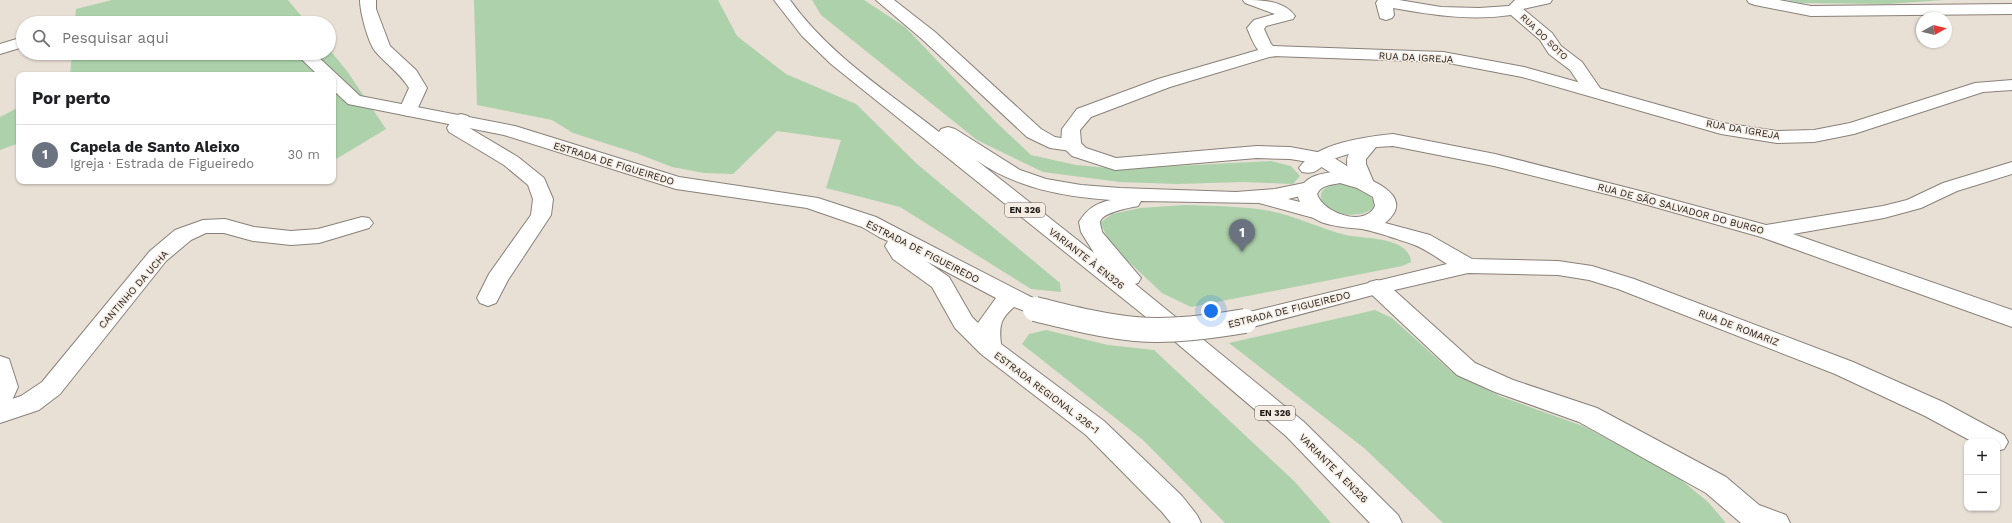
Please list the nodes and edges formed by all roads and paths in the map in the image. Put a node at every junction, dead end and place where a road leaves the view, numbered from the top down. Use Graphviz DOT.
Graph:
graph roads {
  1 [pos="368,0"];
  2 [pos="782,0"];
  3 [pos="884,0"];
  4 [pos="1250,0"];
  5 [pos="1544,0"];
  6 [pos="1755,0"];
  7 [pos="1514,10"];
  8 [pos="2012,10"];
  9 [pos="1386,15"];
  10 [pos="16,44"];
  11 [pos="0,49"];
  12 [pos="1270,52"];
  13 [pos="312,60"];
  14 [pos="325,72"];
  15 [pos="336,83"];
  16 [pos="2012,85"];
  17 [pos="1593,91"];
  18 [pos="896,109"];
  19 [pos="408,110"];
  20 [pos="461,120"];
  21 [pos="1370,142"];
  22 [pos="1071,145"];
  23 [pos="2012,168"];
  24 [pos="1315,174"];
  25 [pos="1356,180"];
  26 [pos="1179,196"];
  27 [pos="1254,197"];
  28 [pos="1385,203"];
  29 [pos="1321,214"];
  30 [pos="362,223"];
  31 [pos="1363,223"];
  32 [pos="886,232"];
  33 [pos="1766,232"];
  34 [pos="1422,240"];
  35 [pos="1468,266"];
  36 [pos="1377,287"];
  37 [pos="1012,297"];
  38 [pos="488,298"];
  39 [pos="1154,311"];
  40 [pos="2012,319"];
  41 [pos="989,348"];
  42 [pos="0,365"];
  43 [pos="0,400"];
  44 [pos="0,413"];
  45 [pos="1990,439"];
  46 [pos="2000,444"];
  47 [pos="2012,451"];
  48 [pos="1753,518"];
  49 [pos="1187,523"];
  50 [pos="1388,523"];
  51 [pos="1776,523"];
  1 -- 19 [label="street"];
  2 -- 18 [label="street, VARIANTE À EN326 / EN 326"];
  3 -- 22 [label="street"];
  4 -- 12 [label="street"];
  5 -- 7 [label="street, RUA DO SOTO"];
  6 -- 8 [label="street"];
  7 -- 9 [label="street"];
  7 -- 17 [label="street, RUA DO SOTO"];
  10 -- 11 [label="street"];
  12 -- 17 [label="street, RUA DA IGREJA"];
  12 -- 22 [label="street, RUA DA IGREJA"];
  13 -- 14 [label="street"];
  15 -- 19 [label="street, ESTRADA DE FIGUEIREDO"];
  16 -- 17 [label="street, RUA DA IGREJA"];
  18 -- 26 [label="street"];
  18 -- 39 [label="street, VARIANTE À EN326 / EN 326"];
  19 -- 20 [label="street, ESTRADA DE FIGUEIREDO"];
  20 -- 32 [label="street, ESTRADA DE FIGUEIREDO"];
  20 -- 38 [label="street"];
  21 -- 24 [label="street, RUA DE SÃO SALVADOR DO BURGO"];
  21 -- 25 [label="street"];
  21 -- 33 [label="street, RUA DE SÃO SALVADOR DO BURGO"];
  22 -- 24 [label="street"];
  23 -- 33 [label="street, RUA DE SÃO SALVADOR DO BURGO"];
  24 -- 25 [label="street"];
  24 -- 27 [label="street"];
  24 -- 29 [label="street"];
  25 -- 28 [label="street"];
  26 -- 27 [label="street"];
  26 -- 39 [label="street"];
  27 -- 29 [label="street"];
  28 -- 31 [label="street"];
  28 -- 34 [label="street"];
  29 -- 31 [label="street"];
  30 -- 44 [label="street, CANTINHO DA UCHA"];
  31 -- 34 [label="street"];
  32 -- 37 [label="street, ESTRADA DE FIGUEIREDO"];
  32 -- 41 [label="street, ESTRADA REGIONAL 326-1"];
  33 -- 40 [label="street"];
  34 -- 35 [label="street"];
  35 -- 36 [label="street, ESTRADA DE FIGUEIREDO"];
  35 -- 45 [label="street, RUA DE ROMARIZ"];
  36 -- 37 [label="street, ESTRADA DE FIGUEIREDO, bridge"];
  36 -- 48 [label="street"];
  37 -- 41 [label="street, ESTRADA REGIONAL 326-1"];
  39 -- 50 [label="street, VARIANTE À EN326 / EN 326"];
  41 -- 49 [label="street, ESTRADA REGIONAL 326-1"];
  42 -- 43 [label="street"];
  46 -- 47 [label="street, RUA DE ROMARIZ"];
  48 -- 51 [label="street"];
}
